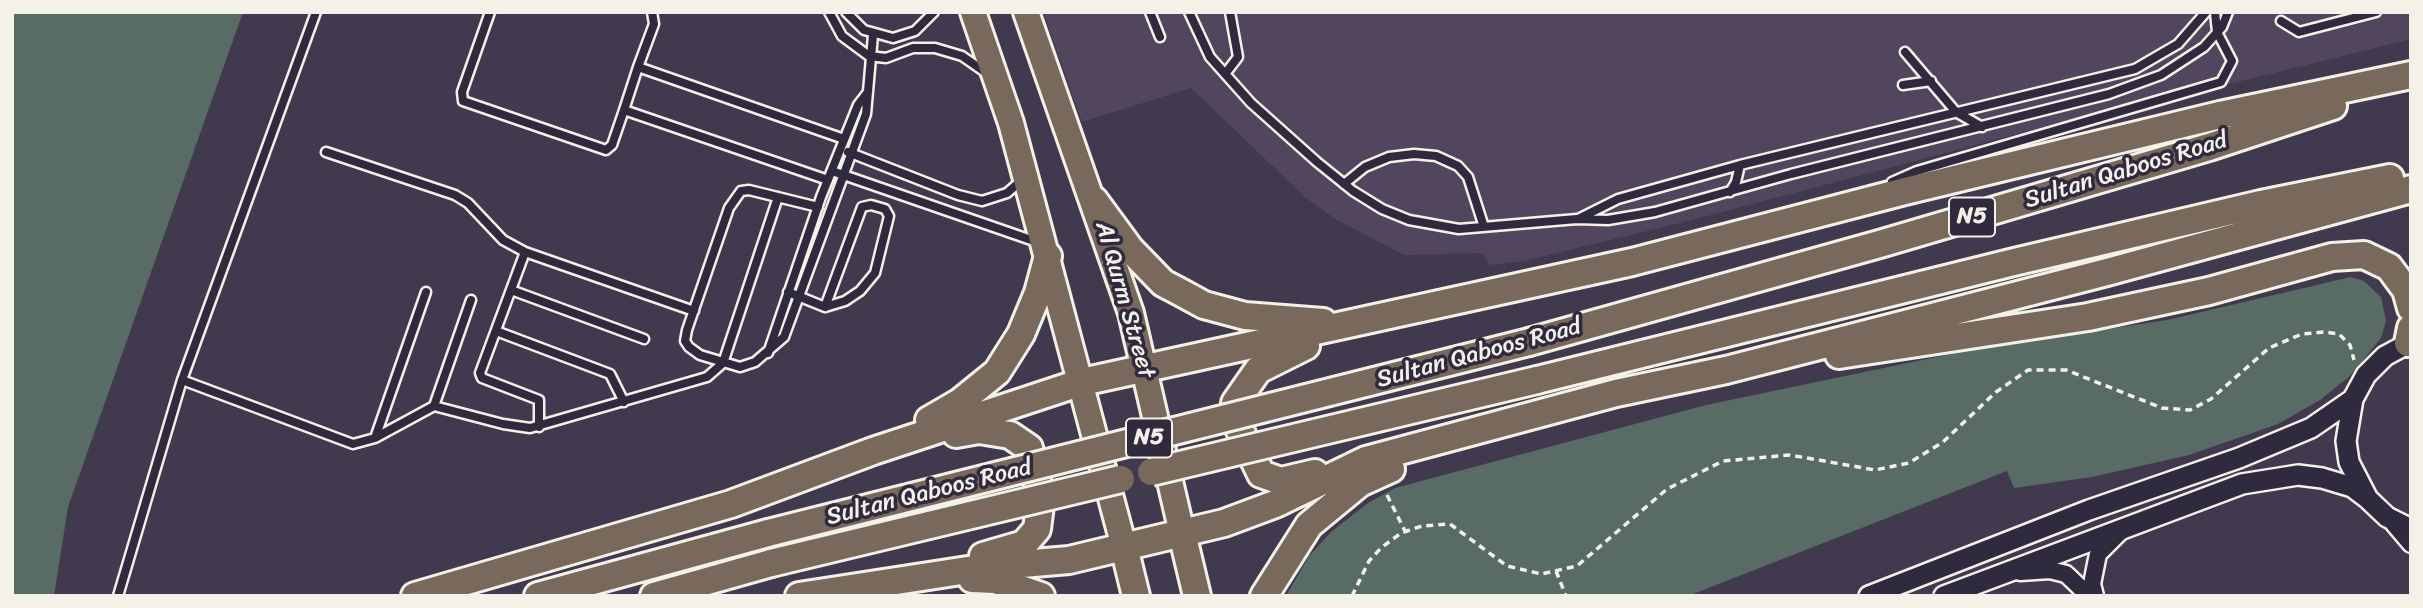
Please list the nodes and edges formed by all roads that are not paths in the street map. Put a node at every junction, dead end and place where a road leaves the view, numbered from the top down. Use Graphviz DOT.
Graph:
graph roads {
  1 [pos="316,12"];
  2 [pos="490,12"];
  3 [pos="652,12"];
  4 [pos="829,12"];
  5 [pos="846,12"];
  6 [pos="934,12"];
  7 [pos="973,12"];
  8 [pos="1026,12"];
  9 [pos="1150,12"];
  10 [pos="1189,12"];
  11 [pos="1230,12"];
  12 [pos="2206,12"];
  13 [pos="2215,12"];
  14 [pos="2228,12"];
  15 [pos="2376,12"];
  16 [pos="2281,21"];
  17 [pos="2217,32"];
  18 [pos="873,35"];
  19 [pos="1160,37"];
  20 [pos="1905,52"];
  21 [pos="869,56"];
  22 [pos="638,67"];
  23 [pos="1225,74"];
  24 [pos="2411,77"];
  25 [pos="1931,81"];
  26 [pos="1903,85"];
  27 [pos="868,92"];
  28 [pos="1002,93"];
  29 [pos="624,110"];
  30 [pos="1956,112"];
  31 [pos="1982,127"];
  32 [pos="844,139"];
  33 [pos="841,149"];
  34 [pos="326,152"];
  35 [pos="853,153"];
  36 [pos="1740,165"];
  37 [pos="832,171"];
  38 [pos="2411,173"];
  39 [pos="1025,174"];
  40 [pos="845,176"];
  41 [pos="828,180"];
  42 [pos="1344,184"];
  43 [pos="2411,189"];
  44 [pos="1730,192"];
  45 [pos="778,197"];
  46 [pos="1094,200"];
  47 [pos="818,207"];
  48 [pos="1819,214"];
  49 [pos="1577,219"];
  50 [pos="1484,228"];
  51 [pos="1047,250"];
  52 [pos="525,253"];
  53 [pos="511,290"];
  54 [pos="426,292"];
  55 [pos="788,292"];
  56 [pos="800,297"];
  57 [pos="471,300"];
  58 [pos="825,307"];
  59 [pos="2411,308"];
  60 [pos="694,311"];
  61 [pos="1356,324"];
  62 [pos="496,331"];
  63 [pos="2410,338"];
  64 [pos="644,339"];
  65 [pos="768,353"];
  66 [pos="723,363"];
  67 [pos="1145,367"];
  68 [pos="1726,370"];
  69 [pos="181,380"];
  70 [pos="1082,382"];
  71 [pos="2353,399"];
  72 [pos="624,402"];
  73 [pos="434,405"];
  74 [pos="539,427"];
  75 [pos="375,438"];
  76 [pos="873,451"];
  77 [pos="1372,468"];
  78 [pos="2368,499"];
  79 [pos="2387,517"];
  80 [pos="2127,526"];
  81 [pos="2411,529"];
  82 [pos="1182,533"];
  83 [pos="2411,544"];
  84 [pos="1124,547"];
  85 [pos="2004,572"];
  86 [pos="917,576"];
  87 [pos="118,596"];
  88 [pos="415,596"];
  89 [pos="538,596"];
  90 [pos="654,596"];
  91 [pos="799,596"];
  92 [pos="1041,596"];
  93 [pos="1136,596"];
  94 [pos="1197,596"];
  95 [pos="1265,596"];
  96 [pos="1869,596"];
  97 [pos="1944,596"];
  98 [pos="2088,596"];
  99 [pos="2095,596"];
  1 -- 69 [label="lane"];
  2 -- 29 [label="lane"];
  3 -- 22 [label="lane"];
  4 -- 21 [label="lane"];
  5 -- 18 [label="lane"];
  6 -- 18 [label="lane"];
  7 -- 28 [label="main road"];
  8 -- 46 [label="main road, Al Qurm Street"];
  9 -- 19 [label="lane"];
  10 -- 23 [label="lane"];
  11 -- 23 [label="lane"];
  12 -- 30 [label="lane"];
  13 -- 17 [label="lane"];
  14 -- 17 [label="lane"];
  15 -- 16 [label="lane"];
  17 -- 31 [label="lane"];
  17 -- 48 [label="lane"];
  18 -- 21 [label="lane"];
  20 -- 25 [label="lane"];
  21 -- 27 [label="lane"];
  21 -- 28 [label="lane"];
  22 -- 29 [label="lane"];
  22 -- 32 [label="lane"];
  23 -- 42 [label="lane"];
  24 -- 48 [label="highway"];
  24 -- 89 [label="highway, Sultan Qaboos Road / N5, bridge"];
  25 -- 26 [label="lane"];
  25 -- 30 [label="lane"];
  27 -- 32 [label="lane"];
  27 -- 35 [label="lane"];
  28 -- 39 [label="main road"];
  29 -- 41 [label="lane"];
  30 -- 31 [label="lane"];
  30 -- 36 [label="lane"];
  31 -- 44 [label="lane"];
  32 -- 33 [label="lane"];
  33 -- 35 [label="lane"];
  33 -- 37 [label="lane"];
  34 -- 52 [label="lane"];
  35 -- 39 [label="lane"];
  35 -- 40 [label="lane"];
  36 -- 44 [label="lane"];
  36 -- 49 [label="lane"];
  37 -- 40 [label="lane"];
  37 -- 41 [label="lane"];
  38 -- 90 [label="highway, Sultan Qaboos Road / N5, bridge"];
  39 -- 51 [label="main road"];
  40 -- 51 [label="lane"];
  40 -- 56 [label="lane"];
  41 -- 47 [label="lane"];
  42 -- 50 [label="lane"];
  42 -- 50 [label="lane"];
  43 -- 68 [label="highway"];
  44 -- 49 [label="lane"];
  45 -- 47 [label="lane"];
  45 -- 60 [label="lane"];
  45 -- 66 [label="lane"];
  46 -- 61 [label="highway"];
  46 -- 67 [label="main road, Al Qurm Street"];
  47 -- 55 [label="lane"];
  48 -- 61 [label="highway"];
  49 -- 50 [label="lane"];
  51 -- 70 [label="main road"];
  51 -- 76 [label="highway"];
  52 -- 53 [label="lane"];
  52 -- 60 [label="lane"];
  53 -- 62 [label="lane"];
  53 -- 64 [label="lane"];
  54 -- 75 [label="lane"];
  55 -- 56 [label="lane"];
  55 -- 65 [label="lane"];
  56 -- 58 [label="lane"];
  56 -- 65 [label="lane"];
  57 -- 73 [label="lane"];
  58 -- 58 [label="lane"];
  59 -- 68 [label="highway"];
  60 -- 66 [label="lane"];
  61 -- 67 [label="highway"];
  61 -- 77 [label="highway"];
  62 -- 72 [label="lane"];
  62 -- 74 [label="lane"];
  63 -- 71 [label="street"];
  65 -- 66 [label="lane"];
  66 -- 72 [label="lane"];
  67 -- 70 [label="highway"];
  67 -- 82 [label="main road, Al Qurm Street"];
  68 -- 77 [label="highway"];
  69 -- 75 [label="lane"];
  69 -- 87 [label="lane"];
  70 -- 76 [label="highway"];
  70 -- 84 [label="main road"];
  71 -- 78 [label="street"];
  71 -- 96 [label="street"];
  72 -- 74 [label="lane"];
  73 -- 74 [label="lane"];
  73 -- 75 [label="lane"];
  76 -- 86 [label="highway"];
  76 -- 88 [label="highway"];
  77 -- 82 [label="highway"];
  77 -- 95 [label="highway"];
  78 -- 79 [label="street"];
  78 -- 80 [label="street"];
  79 -- 81 [label="street"];
  79 -- 83 [label="street"];
  80 -- 85 [label="street"];
  80 -- 99 [label="street"];
  82 -- 84 [label="highway"];
  82 -- 94 [label="highway, Al Qurm Street"];
  84 -- 86 [label="highway"];
  84 -- 93 [label="highway"];
  85 -- 97 [label="street"];
  85 -- 98 [label="street"];
  86 -- 91 [label="highway"];
  86 -- 92 [label="highway"];
}
